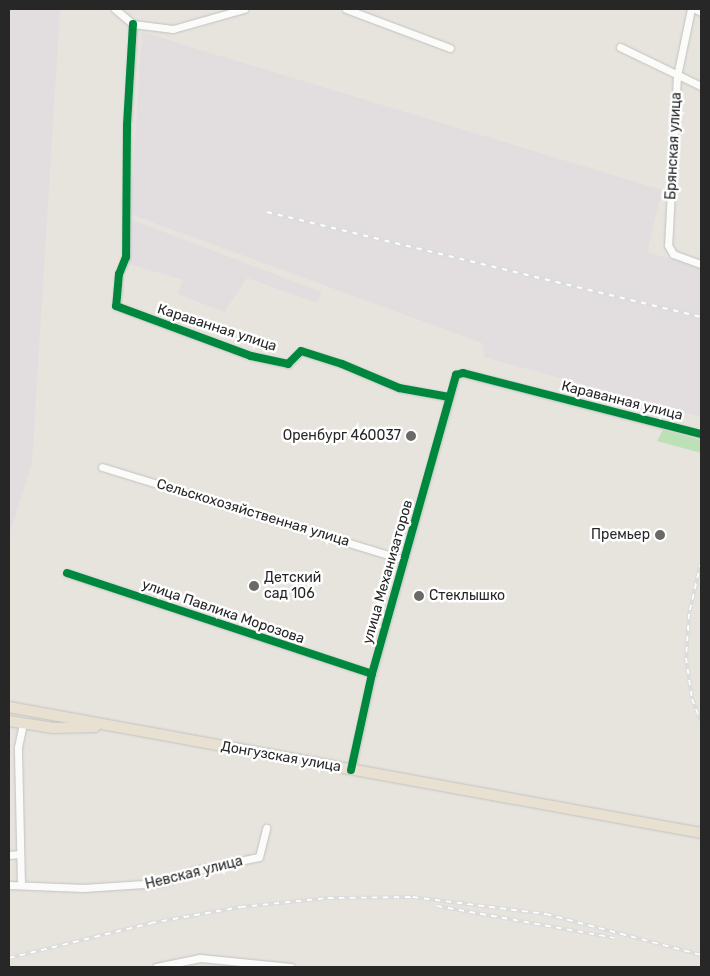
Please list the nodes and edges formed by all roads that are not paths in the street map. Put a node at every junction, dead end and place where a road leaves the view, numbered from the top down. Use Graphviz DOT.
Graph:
graph roads {
  1 [pos="115,9"];
  2 [pos="244,9"];
  3 [pos="346,9"];
  4 [pos="691,9"];
  5 [pos="695,9"];
  6 [pos="701,12"];
  7 [pos="133,24"];
  8 [pos="620,47"];
  9 [pos="450,48"];
  10 [pos="677,76"];
  11 [pos="701,86"];
  12 [pos="701,264"];
  13 [pos="453,382"];
  14 [pos="449,397"];
  15 [pos="701,434"];
  16 [pos="102,467"];
  17 [pos="404,560"];
  18 [pos="67,573"];
  19 [pos="372,674"];
  20 [pos="9,707"];
  21 [pos="9,721"];
  22 [pos="23,724"];
  23 [pos="106,726"];
  24 [pos="351,770"];
  25 [pos="266,828"];
  26 [pos="701,833"];
  27 [pos="20,854"];
  28 [pos="9,855"];
  29 [pos="20,884"];
  30 [pos="9,885"];
  31 [pos="156,967"];
  32 [pos="291,967"];
  1 -- 7 [label="street"];
  2 -- 7 [label="street"];
  3 -- 9 [label="street"];
  4 -- 10 [label="street, Брянская улица"];
  5 -- 6 [label="street"];
  7 -- 14 [label="street, Караванная улица"];
  8 -- 10 [label="street"];
  10 -- 11 [label="street"];
  10 -- 12 [label="street, Брянская улица"];
  13 -- 14 [label="street, улица Механизаторов"];
  13 -- 15 [label="street, Караванная улица"];
  14 -- 17 [label="street, улица Механизаторов"];
  16 -- 17 [label="street, Сельскохозяйственная улица"];
  17 -- 19 [label="street, улица Механизаторов"];
  18 -- 19 [label="street, улица Павлика Морозова"];
  19 -- 24 [label="street, улица Механизаторов"];
  20 -- 23 [label="highway, Донгузская улица"];
  21 -- 22 [label="highway"];
  22 -- 23 [label="highway"];
  22 -- 27 [label="street"];
  23 -- 24 [label="highway, Донгузская улица"];
  24 -- 26 [label="highway, Донгузская улица"];
  25 -- 29 [label="street, Невская улица"];
  27 -- 28 [label="street"];
  27 -- 29 [label="street"];
  29 -- 30 [label="street, Невская улица"];
  31 -- 32 [label="street"];
}
